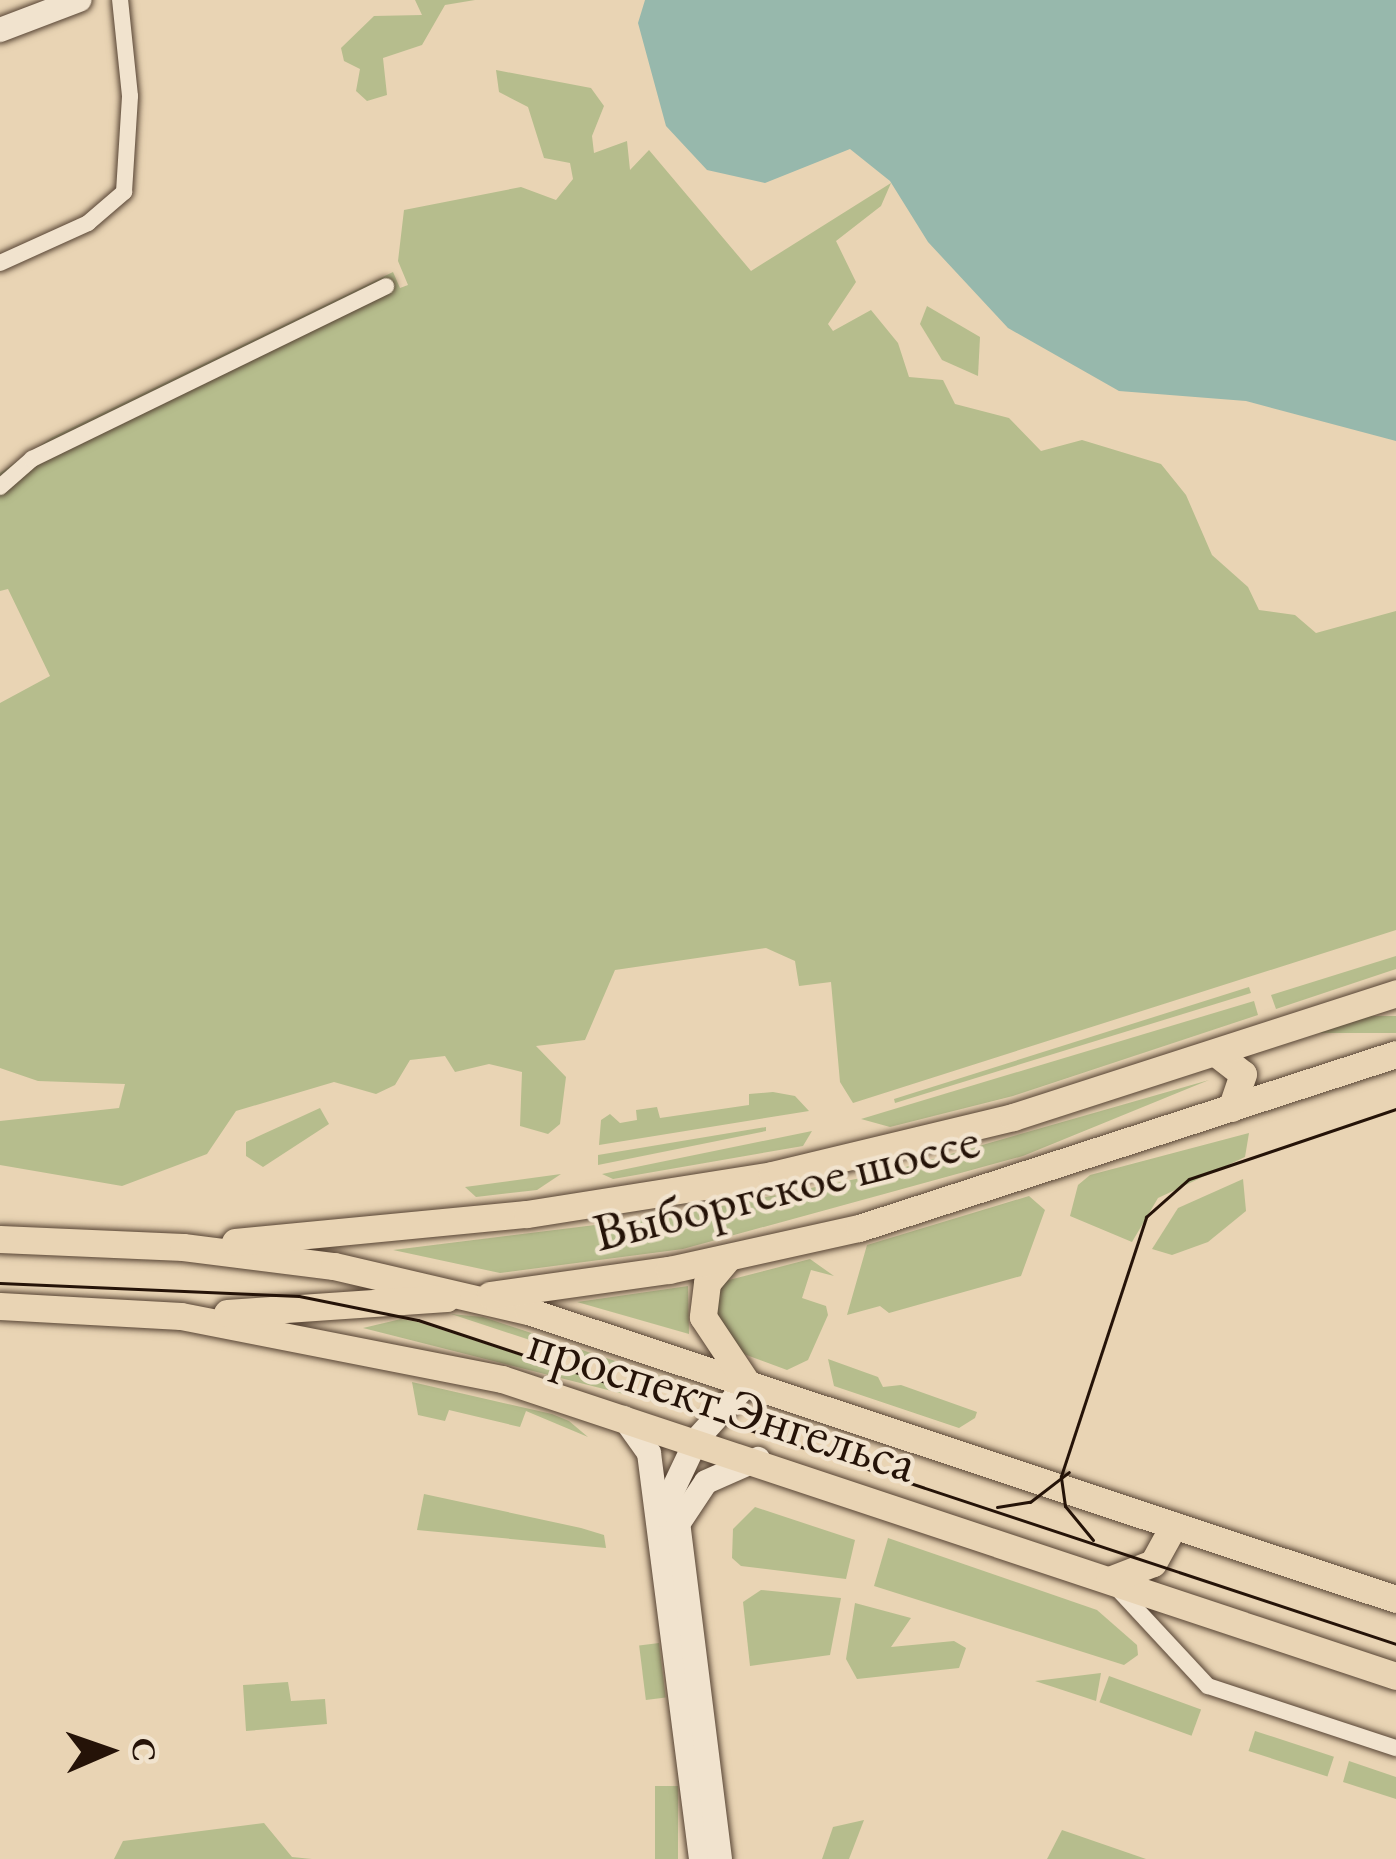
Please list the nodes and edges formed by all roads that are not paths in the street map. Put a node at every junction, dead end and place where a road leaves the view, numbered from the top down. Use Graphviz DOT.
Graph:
graph roads {
  1 [pos="79,0"];
  2 [pos="120,0"];
  3 [pos="0,30"];
  4 [pos="0,263"];
  5 [pos="386,286"];
  6 [pos="0,487"];
  7 [pos="1396,993"];
  8 [pos="1216,1053"];
  9 [pos="1396,1054"];
  10 [pos="1232,1108"];
  11 [pos="0,1239"];
  12 [pos="183,1247"];
  13 [pos="727,1259"];
  14 [pos="472,1297"];
  15 [pos="0,1306"];
  16 [pos="181,1316"];
  17 [pos="748,1384"];
  18 [pos="622,1416"];
  19 [pos="697,1439"];
  20 [pos="758,1459"];
  21 [pos="658,1522"];
  22 [pos="1174,1525"];
  23 [pos="1109,1580"];
  24 [pos="1396,1599"];
  25 [pos="1396,1676"];
  26 [pos="1396,1748"];
  27 [pos="701,1859"];
  28 [pos="720,1859"];
  1 -- 3 [label="street"];
  2 -- 4 [label="street"];
  5 -- 6 [label="street"];
  7 -- 8 [label="main road, Выборгское шоссе"];
  8 -- 10 [label="main road"];
  8 -- 12 [label="main road, Выборгское шоссе"];
  9 -- 10 [label="main road, Выборгское шоссе"];
  10 -- 13 [label="main road, Выборгское шоссе"];
  11 -- 12 [label="main road, проспект Энгельса"];
  12 -- 14 [label="main road, проспект Энгельса"];
  13 -- 14 [label="main road, Выборгское шоссе"];
  13 -- 17 [label="main road"];
  14 -- 16 [label="main road, Выборгское шоссе"];
  14 -- 17 [label="main road, проспект Энгельса"];
  15 -- 16 [label="main road, проспект Энгельса"];
  16 -- 18 [label="main road, проспект Энгельса"];
  17 -- 19 [label="street"];
  17 -- 22 [label="main road, проспект Энгельса"];
  18 -- 19 [label="main road, проспект Энгельса"];
  18 -- 21 [label="street"];
  19 -- 20 [label="main road, проспект Энгельса"];
  19 -- 21 [label="street"];
  20 -- 23 [label="main road, проспект Энгельса"];
  20 -- 28 [label="street"];
  21 -- 27 [label="street"];
  22 -- 23 [label="main road"];
  22 -- 24 [label="main road, проспект Энгельса"];
  23 -- 25 [label="main road, проспект Энгельса"];
  23 -- 26 [label="street"];
}
